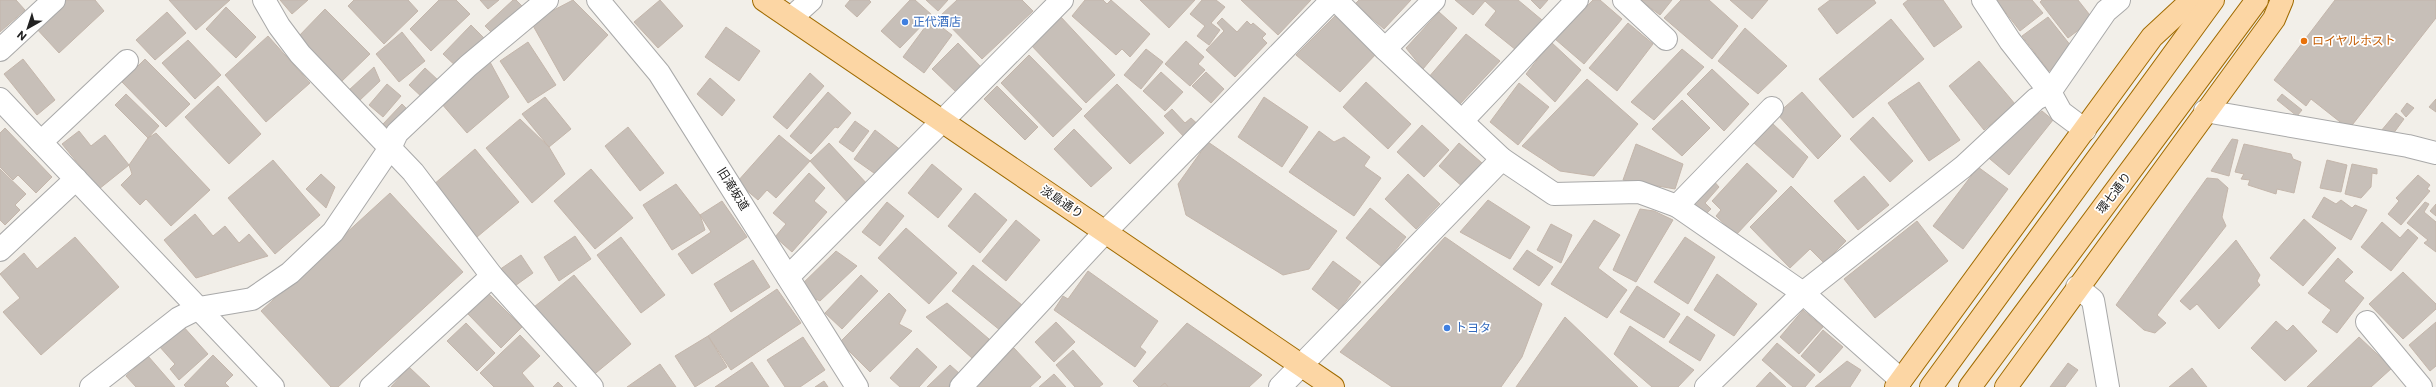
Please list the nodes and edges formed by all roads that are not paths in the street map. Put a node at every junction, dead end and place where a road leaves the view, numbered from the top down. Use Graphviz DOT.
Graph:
graph roads {
  1 [pos="54,0"];
  2 [pos="264,0"];
  3 [pos="547,0"];
  4 [pos="598,0"];
  5 [pos="764,0"];
  6 [pos="811,0"];
  7 [pos="1062,0"];
  8 [pos="1332,0"];
  9 [pos="1336,0"];
  10 [pos="1434,0"];
  11 [pos="1577,0"];
  12 [pos="1624,0"];
  13 [pos="1982,0"];
  14 [pos="2192,0"];
  15 [pos="2213,0"];
  16 [pos="2257,0"];
  17 [pos="2282,0"];
  18 [pos="2108,4"];
  19 [pos="791,18"];
  20 [pos="1666,39"];
  21 [pos="0,50"];
  22 [pos="1385,50"];
  23 [pos="127,61"];
  24 [pos="2050,92"];
  25 [pos="0,99"];
  26 [pos="1772,108"];
  27 [pos="2205,111"];
  28 [pos="944,121"];
  29 [pos="1462,121"];
  30 [pos="2085,130"];
  31 [pos="41,142"];
  32 [pos="390,148"];
  33 [pos="2436,153"];
  34 [pos="1502,159"];
  35 [pos="76,179"];
  36 [pos="1677,206"];
  37 [pos="1106,231"];
  38 [pos="0,250"];
  39 [pos="492,276"];
  40 [pos="788,276"];
  41 [pos="2077,287"];
  42 [pos="1803,293"];
  43 [pos="198,308"];
  44 [pos="2367,322"];
  45 [pos="1301,365"];
  46 [pos="1899,384"];
  47 [pos="91,387"];
  48 [pos="273,387"];
  49 [pos="371,387"];
  50 [pos="592,387"];
  51 [pos="857,387"];
  52 [pos="961,387"];
  53 [pos="1280,387"];
  54 [pos="1333,387"];
  55 [pos="1706,387"];
  56 [pos="1931,387"];
  57 [pos="1970,387"];
  58 [pos="2006,387"];
  59 [pos="2108,387"];
  60 [pos="2421,387"];
  1 -- 21 [label="street"];
  2 -- 32 [label="street"];
  3 -- 32 [label="street"];
  4 -- 40 [label="street, 旧滝坂道"];
  5 -- 19 [label="main road, 淡島通り"];
  6 -- 19 [label="street"];
  7 -- 28 [label="street"];
  8 -- 37 [label="street"];
  9 -- 22 [label="street"];
  10 -- 22 [label="street"];
  11 -- 29 [label="street"];
  12 -- 20 [label="street"];
  13 -- 24 [label="street"];
  14 -- 30 [label="main road"];
  15 -- 56 [label="main road"];
  16 -- 57 [label="main road, 環七通り"];
  17 -- 27 [label="main road"];
  18 -- 24 [label="street"];
  19 -- 28 [label="main road, 淡島通り"];
  22 -- 29 [label="street"];
  23 -- 31 [label="street"];
  24 -- 30 [label="street"];
  24 -- 42 [label="street"];
  25 -- 31 [label="street"];
  26 -- 36 [label="street"];
  27 -- 33 [label="street"];
  27 -- 41 [label="main road"];
  28 -- 37 [label="main road, 淡島通り"];
  28 -- 40 [label="street"];
  29 -- 34 [label="street"];
  30 -- 46 [label="main road"];
  31 -- 35 [label="street"];
  32 -- 39 [label="street"];
  32 -- 43 [label="street"];
  34 -- 36 [label="street"];
  34 -- 45 [label="street"];
  35 -- 38 [label="street"];
  35 -- 43 [label="street"];
  36 -- 42 [label="street"];
  37 -- 45 [label="main road, 淡島通り"];
  37 -- 52 [label="street"];
  39 -- 49 [label="street"];
  39 -- 50 [label="street"];
  40 -- 51 [label="street, 旧滝坂道"];
  41 -- 58 [label="main road"];
  41 -- 59 [label="street"];
  42 -- 46 [label="street"];
  42 -- 55 [label="street"];
  43 -- 47 [label="street"];
  43 -- 48 [label="street"];
  44 -- 60 [label="street"];
  45 -- 53 [label="street"];
  45 -- 54 [label="main road, 淡島通り"];
}
